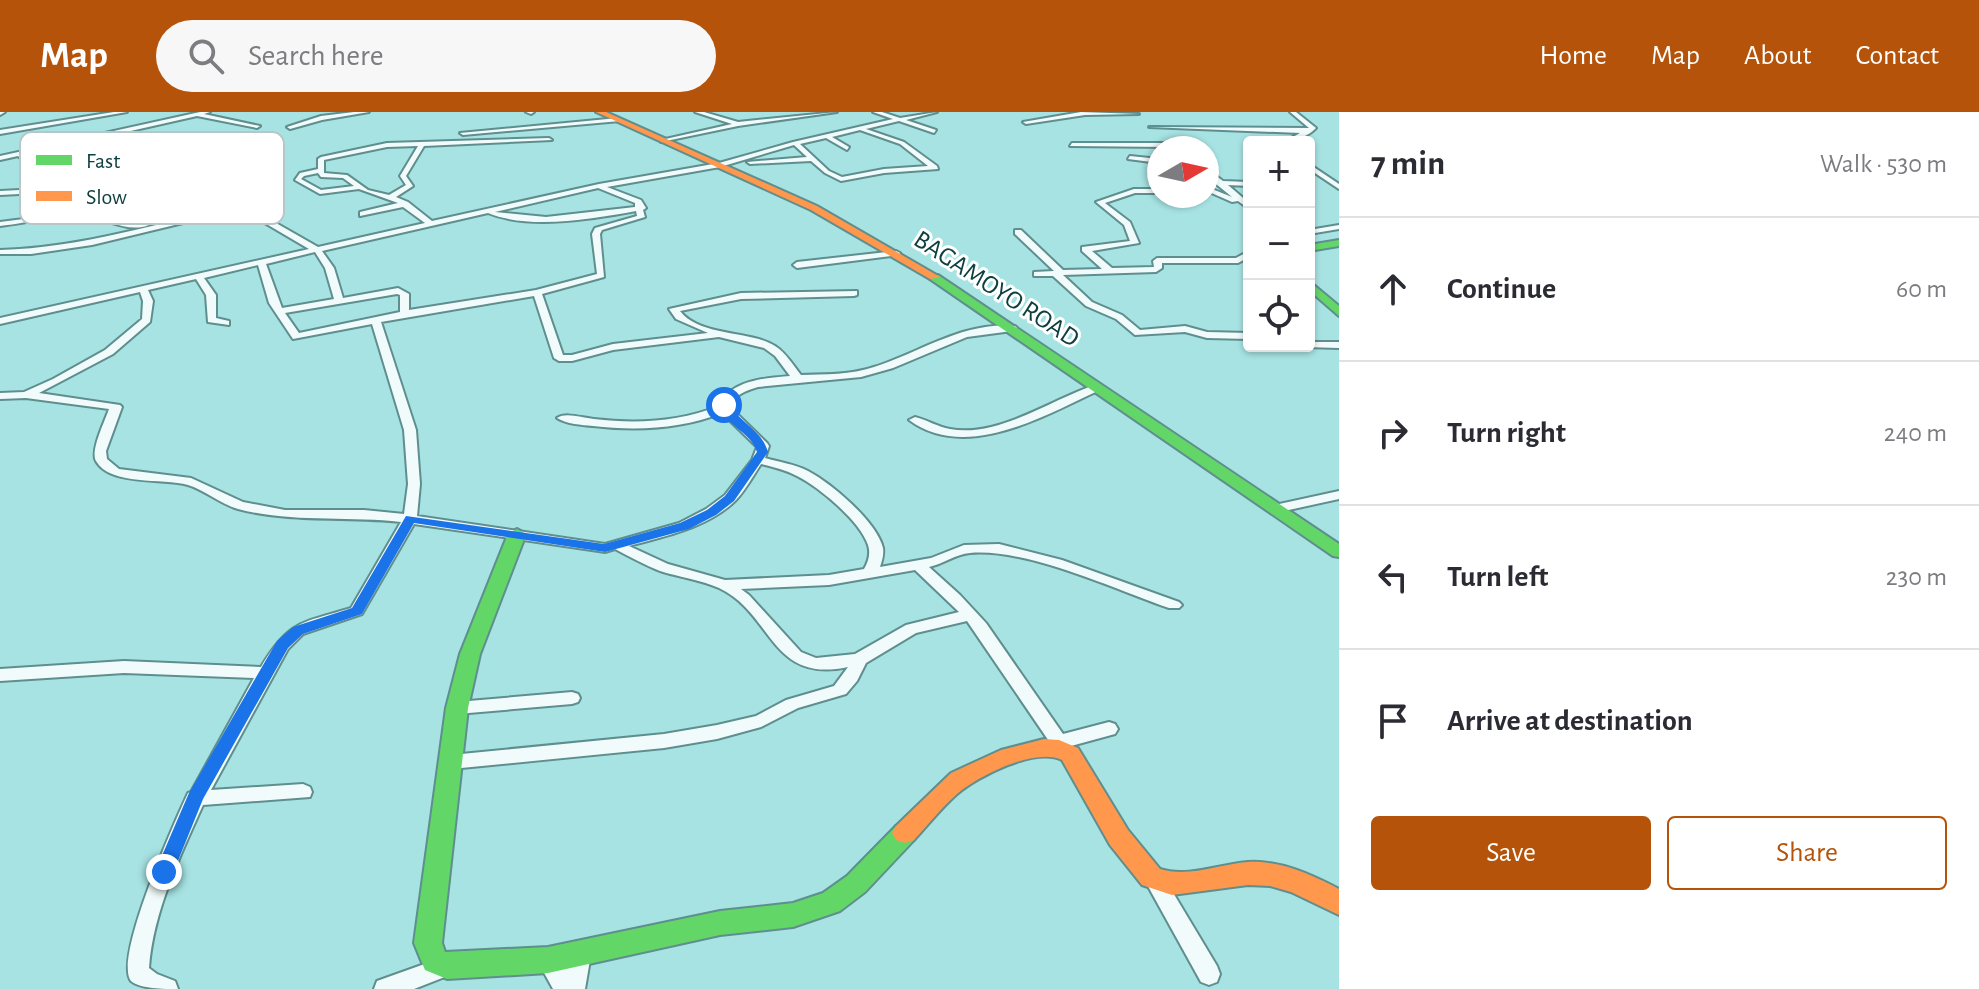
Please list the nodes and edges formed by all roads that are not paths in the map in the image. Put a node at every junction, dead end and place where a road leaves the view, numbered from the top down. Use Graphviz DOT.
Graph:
graph roads {
  1 [pos="124,112"];
  2 [pos="207,112"];
  3 [pos="366,112"];
  4 [pos="698,112"];
  5 [pos="834,112"];
  6 [pos="876,112"];
  7 [pos="934,112"];
  8 [pos="1293,112"];
  9 [pos="1131,113"];
  10 [pos="198,114"];
  11 [pos="604,117"];
  12 [pos="898,120"];
  13 [pos="1026,122"];
  14 [pos="738,124"];
  15 [pos="257,126"];
  16 [pos="136,127"];
  17 [pos="290,127"];
  18 [pos="1152,127"];
  19 [pos="863,129"];
  20 [pos="1255,129"];
  21 [pos="934,131"];
  22 [pos="1310,131"];
  23 [pos="0,132"];
  24 [pos="114,132"];
  25 [pos="146,132"];
  26 [pos="463,133"];
  27 [pos="1157,136"];
  28 [pos="1164,136"];
  29 [pos="1265,136"];
  30 [pos="1300,136"];
  31 [pos="828,137"];
  32 [pos="549,140"];
  33 [pos="663,141"];
  34 [pos="795,143"];
  35 [pos="422,144"];
  36 [pos="1072,145"];
  37 [pos="1147,147"];
  38 [pos="847,148"];
  39 [pos="19,154"];
  40 [pos="0,158"];
  41 [pos="1130,158"];
  42 [pos="813,159"];
  43 [pos="1147,160"];
  44 [pos="725,164"];
  45 [pos="1315,170"];
  46 [pos="320,171"];
  47 [pos="1221,184"];
  48 [pos="1243,184"];
  49 [pos="599,186"];
  50 [pos="359,187"];
  51 [pos="1339,187"];
  52 [pos="1147,191"];
  53 [pos="20,192"];
  54 [pos="0,193"];
  55 [pos="1219,194"];
  56 [pos="391,197"];
  57 [pos="1243,202"];
  58 [pos="405,204"];
  59 [pos="1243,204"];
  60 [pos="642,208"];
  61 [pos="487,212"];
  62 [pos="363,214"];
  63 [pos="20,221"];
  64 [pos="0,224"];
  65 [pos="121,224"];
  66 [pos="163,224"];
  67 [pos="272,224"];
  68 [pos="431,224"];
  69 [pos="1315,224"];
  70 [pos="158,225"];
  71 [pos="1339,227"];
  72 [pos="1315,231"];
  73 [pos="1018,232"];
  74 [pos="1339,243"];
  75 [pos="1315,247"];
  76 [pos="317,250"];
  77 [pos="0,252"];
  78 [pos="896,253"];
  79 [pos="1243,257"];
  80 [pos="261,262"];
  81 [pos="797,265"];
  82 [pos="1111,272"];
  83 [pos="1058,273"];
  84 [pos="1037,274"];
  85 [pos="198,276"];
  86 [pos="143,289"];
  87 [pos="1315,289"];
  88 [pos="537,293"];
  89 [pos="854,293"];
  90 [pos="339,301"];
  91 [pos="1336,307"];
  92 [pos="279,311"];
  93 [pos="405,314"];
  94 [pos="376,320"];
  95 [pos="0,321"];
  96 [pos="226,323"];
  97 [pos="1012,328"];
  98 [pos="719,334"];
  99 [pos="1243,336"];
  100 [pos="1315,345"];
  101 [pos="1339,345"];
  102 [pos="799,380"];
  103 [pos="1098,387"];
  104 [pos="26,395"];
  105 [pos="0,396"];
  106 [pos="724,408"];
  107 [pos="563,418"];
  108 [pos="915,420"];
  109 [pos="758,460"];
  110 [pos="1339,495"];
  111 [pos="1275,509"];
  112 [pos="410,519"];
  113 [pos="517,534"];
  114 [pos="619,546"];
  115 [pos="1339,552"];
  116 [pos="918,565"];
  117 [pos="869,574"];
  118 [pos="725,585"];
  119 [pos="1174,605"];
  120 [pos="970,615"];
  121 [pos="860,659"];
  122 [pos="266,673"];
  123 [pos="0,675"];
  124 [pos="572,698"];
  125 [pos="457,708"];
  126 [pos="1109,729"];
  127 [pos="1061,745"];
  128 [pos="451,762"];
  129 [pos="303,792"];
  130 [pos="195,798"];
  131 [pos="1156,882"];
  132 [pos="1339,903"];
  133 [pos="580,954"];
  134 [pos="548,960"];
  135 [pos="447,966"];
  136 [pos="1209,974"];
  137 [pos="167,989"];
  138 [pos="385,989"];
  139 [pos="566,989"];
  140 [pos="574,989"];
  1 -- 23 [label="street"];
  2 -- 10 [label="street"];
  3 -- 17 [label="street"];
  4 -- 14 [label="street"];
  5 -- 14 [label="street"];
  6 -- 12 [label="street"];
  7 -- 12 [label="street"];
  8 -- 22 [label="street"];
  9 -- 13 [label="street"];
  9 -- 18 [label="street"];
  9 -- 27 [label="street"];
  10 -- 15 [label="street"];
  10 -- 16 [label="street"];
  11 -- 26 [label="street"];
  11 -- 33 [label="main road, BAGAMOYO ROAD"];
  12 -- 19 [label="street"];
  12 -- 21 [label="street"];
  14 -- 33 [label="street"];
  16 -- 24 [label="street"];
  16 -- 25 [label="street"];
  18 -- 20 [label="street"];
  18 -- 28 [label="street"];
  19 -- 31 [label="street"];
  19 -- 42 [label="street"];
  20 -- 22 [label="street"];
  20 -- 29 [label="street"];
  22 -- 30 [label="street"];
  31 -- 34 [label="street"];
  31 -- 38 [label="street"];
  32 -- 35 [label="street"];
  33 -- 44 [label="main road, BAGAMOYO ROAD"];
  34 -- 42 [label="street"];
  34 -- 44 [label="street"];
  35 -- 46 [label="street"];
  35 -- 56 [label="street"];
  36 -- 37 [label="street"];
  39 -- 40 [label="street"];
  41 -- 43 [label="street"];
  42 -- 44 [label="street"];
  44 -- 49 [label="street"];
  44 -- 78 [label="main road, BAGAMOYO ROAD"];
  45 -- 51 [label="street"];
  46 -- 50 [label="street"];
  46 -- 50 [label="street"];
  47 -- 48 [label="street"];
  47 -- 57 [label="street"];
  49 -- 60 [label="street"];
  49 -- 61 [label="street"];
  50 -- 56 [label="street"];
  52 -- 82 [label="street"];
  53 -- 54 [label="street"];
  55 -- 59 [label="street"];
  56 -- 58 [label="street"];
  58 -- 62 [label="street"];
  58 -- 68 [label="street"];
  60 -- 61 [label="street"];
  60 -- 88 [label="street"];
  61 -- 68 [label="street"];
  63 -- 64 [label="street"];
  65 -- 70 [label="street"];
  66 -- 70 [label="street"];
  67 -- 76 [label="street"];
  68 -- 76 [label="street"];
  69 -- 71 [label="street"];
  70 -- 77 [label="street"];
  71 -- 72 [label="street"];
  73 -- 83 [label="street"];
  74 -- 75 [label="main road"];
  76 -- 80 [label="street"];
  76 -- 90 [label="street"];
  78 -- 81 [label="street"];
  78 -- 97 [label="main road, BAGAMOYO ROAD"];
  79 -- 82 [label="street"];
  80 -- 85 [label="street"];
  80 -- 92 [label="street"];
  82 -- 83 [label="street"];
  83 -- 84 [label="street"];
  83 -- 99 [label="street"];
  85 -- 86 [label="street"];
  85 -- 96 [label="street"];
  86 -- 95 [label="street"];
  86 -- 104 [label="street"];
  87 -- 91 [label="main road"];
  88 -- 93 [label="street"];
  88 -- 98 [label="street"];
  89 -- 98 [label="street"];
  90 -- 92 [label="street"];
  90 -- 93 [label="street"];
  92 -- 94 [label="street"];
  93 -- 94 [label="street"];
  94 -- 112 [label="street"];
  97 -- 102 [label="street"];
  97 -- 103 [label="main road, BAGAMOYO ROAD"];
  98 -- 102 [label="street"];
  100 -- 101 [label="street"];
  102 -- 106 [label="street"];
  103 -- 108 [label="street"];
  103 -- 111 [label="main road, BAGAMOYO ROAD"];
  104 -- 105 [label="street"];
  104 -- 112 [label="street"];
  106 -- 107 [label="street"];
  106 -- 109 [label="street"];
  109 -- 114 [label="street"];
  109 -- 117 [label="street"];
  110 -- 111 [label="street"];
  111 -- 115 [label="main road, BAGAMOYO ROAD"];
  112 -- 113 [label="street"];
  112 -- 122 [label="street"];
  113 -- 114 [label="street"];
  113 -- 125 [label="main road"];
  114 -- 118 [label="street"];
  116 -- 117 [label="street"];
  116 -- 119 [label="street"];
  116 -- 120 [label="street"];
  117 -- 118 [label="street"];
  118 -- 121 [label="street"];
  120 -- 121 [label="street"];
  120 -- 127 [label="street"];
  121 -- 128 [label="street"];
  122 -- 123 [label="street"];
  122 -- 130 [label="street"];
  124 -- 125 [label="street"];
  125 -- 128 [label="main road"];
  126 -- 127 [label="street"];
  127 -- 131 [label="main road"];
  127 -- 133 [label="main road"];
  128 -- 135 [label="main road"];
  129 -- 130 [label="street"];
  130 -- 137 [label="street"];
  131 -- 132 [label="main road"];
  131 -- 136 [label="street"];
  133 -- 134 [label="main road"];
  133 -- 140 [label="street"];
  134 -- 135 [label="main road"];
  134 -- 139 [label="street"];
  135 -- 138 [label="street"];
}
